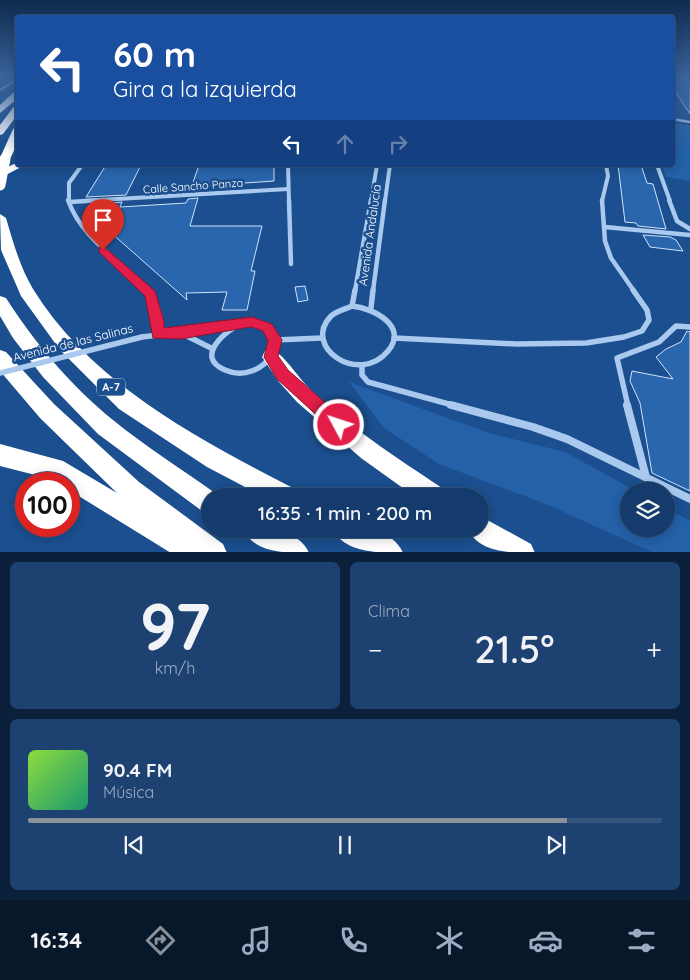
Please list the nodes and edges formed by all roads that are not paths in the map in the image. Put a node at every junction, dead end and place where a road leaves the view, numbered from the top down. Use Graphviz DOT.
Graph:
graph roads {
  1 [pos="15,111"];
  2 [pos="675,120"];
  3 [pos="690,122"];
  4 [pos="0,132"];
  5 [pos="15,136"];
  6 [pos="16,167"];
  7 [pos="80,167"];
  8 [pos="288,167"];
  9 [pos="377,167"];
  10 [pos="390,167"];
  11 [pos="606,167"];
  12 [pos="658,167"];
  13 [pos="0,175"];
  14 [pos="0,185"];
  15 [pos="288,188"];
  16 [pos="69,202"];
  17 [pos="0,218"];
  18 [pos="605,226"];
  19 [pos="690,229"];
  20 [pos="690,235"];
  21 [pos="291,264"];
  22 [pos="0,302"];
  23 [pos="352,306"];
  24 [pos="371,308"];
  25 [pos="235,325"];
  26 [pos="690,327"];
  27 [pos="181,333"];
  28 [pos="158,334"];
  29 [pos="322,338"];
  30 [pos="394,338"];
  31 [pos="213,349"];
  32 [pos="273,349"];
  33 [pos="0,358"];
  34 [pos="362,365"];
  35 [pos="0,373"];
  36 [pos="0,455"];
  37 [pos="646,477"];
  38 [pos="270,488"];
  39 [pos="422,488"];
  40 [pos="201,496"];
  41 [pos="690,499"];
  42 [pos="489,533"];
  43 [pos="271,538"];
  44 [pos="363,538"];
  45 [pos="196,552"];
  46 [pos="214,552"];
  47 [pos="296,552"];
  48 [pos="390,552"];
  49 [pos="522,552"];
  1 -- 4 [label="highway"];
  2 -- 3 [label="street"];
  5 -- 14 [label="highway, bridge"];
  6 -- 13 [label="highway"];
  7 -- 16 [label="street"];
  8 -- 15 [label="street"];
  9 -- 23 [label="street, Avenida Andalucía"];
  10 -- 24 [label="street, Avenida Andalucía"];
  11 -- 18 [label="street"];
  12 -- 19 [label="street"];
  15 -- 16 [label="street, Calle Sancho Panza"];
  15 -- 21 [label="street"];
  16 -- 28 [label="street"];
  17 -- 38 [label="highway, A-7"];
  18 -- 20 [label="street"];
  18 -- 30 [label="street"];
  22 -- 40 [label="highway, A-7"];
  23 -- 24 [label="street"];
  23 -- 29 [label="street"];
  24 -- 30 [label="street"];
  25 -- 27 [label="street, Avenida de las Salinas"];
  25 -- 31 [label="street"];
  25 -- 32 [label="street"];
  26 -- 37 [label="street"];
  27 -- 28 [label="street, Avenida de las Salinas"];
  27 -- 31 [label="street, Avenida de las Salinas"];
  28 -- 35 [label="street, Avenida de las Salinas, bridge"];
  29 -- 32 [label="street"];
  29 -- 34 [label="street"];
  30 -- 34 [label="street"];
  31 -- 32 [label="street"];
  32 -- 39 [label="highway"];
  33 -- 46 [label="highway"];
  34 -- 37 [label="street"];
  36 -- 45 [label="highway"];
  37 -- 41 [label="street"];
  42 -- 49 [label="highway"];
  43 -- 47 [label="highway"];
  44 -- 48 [label="highway"];
}
